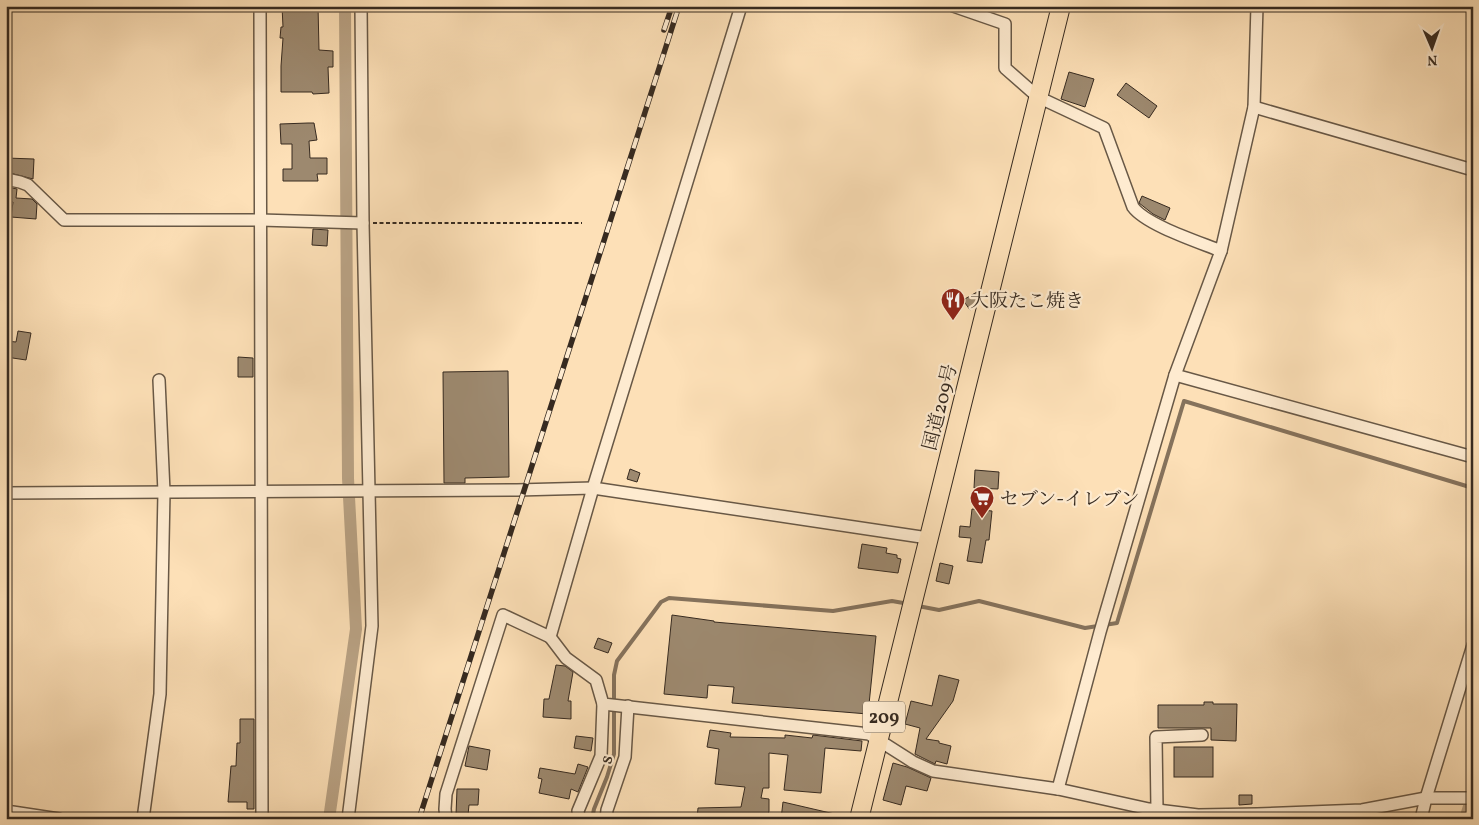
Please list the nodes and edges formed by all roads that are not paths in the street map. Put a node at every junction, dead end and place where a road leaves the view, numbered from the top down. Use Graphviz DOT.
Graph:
graph roads {
  1 [pos="260,6"];
  2 [pos="361,6"];
  3 [pos="741,6"];
  4 [pos="953,6"];
  5 [pos="1061,6"];
  6 [pos="1257,6"];
  7 [pos="1038,97"];
  8 [pos="1254,107"];
  9 [pos="1473,170"];
  10 [pos="6,180"];
  11 [pos="260,220"];
  12 [pos="363,223"];
  13 [pos="1221,251"];
  14 [pos="1175,375"];
  15 [pos="159,380"];
  16 [pos="1473,458"];
  17 [pos="593,488"];
  18 [pos="369,490"];
  19 [pos="164,492"];
  20 [pos="261,492"];
  21 [pos="6,493"];
  22 [pos="928,538"];
  23 [pos="550,638"];
  24 [pos="1473,645"];
  25 [pos="615,705"];
  26 [pos="1202,735"];
  27 [pos="879,739"];
  28 [pos="1058,789"];
  29 [pos="1431,798"];
  30 [pos="1473,798"];
  31 [pos="1158,810"];
  32 [pos="6,811"];
  33 [pos="1352,815"];
  34 [pos="59,819"];
  35 [pos="142,819"];
  36 [pos="262,819"];
  37 [pos="348,819"];
  38 [pos="446,819"];
  39 [pos="579,819"];
  40 [pos="606,819"];
  41 [pos="859,819"];
  42 [pos="1421,819"];
  1 -- 11 [label="street"];
  2 -- 12 [label="street"];
  3 -- 17 [label="street"];
  4 -- 7 [label="street"];
  5 -- 7 [label="highway, 国道209号 / 209"];
  6 -- 8 [label="street"];
  7 -- 13 [label="street"];
  7 -- 22 [label="highway, 国道209号 / 209"];
  8 -- 9 [label="street"];
  8 -- 13 [label="street"];
  10 -- 11 [label="street"];
  11 -- 12 [label="street"];
  11 -- 20 [label="street"];
  12 -- 18 [label="street"];
  13 -- 14 [label="street"];
  14 -- 16 [label="street"];
  14 -- 28 [label="street"];
  15 -- 19 [label="street"];
  17 -- 18 [label="street"];
  17 -- 22 [label="street"];
  17 -- 23 [label="street"];
  18 -- 20 [label="street"];
  18 -- 37 [label="street"];
  19 -- 20 [label="street"];
  19 -- 21 [label="street"];
  19 -- 35 [label="street"];
  20 -- 36 [label="street"];
  22 -- 27 [label="highway, 国道209号 / 209"];
  23 -- 25 [label="street"];
  23 -- 38 [label="street"];
  24 -- 29 [label="street"];
  25 -- 27 [label="street"];
  25 -- 39 [label="street"];
  25 -- 40 [label="street, s"];
  26 -- 31 [label="street"];
  27 -- 28 [label="street"];
  27 -- 41 [label="highway, 国道209号 / 209"];
  28 -- 31 [label="street"];
  29 -- 30 [label="street"];
  29 -- 33 [label="street"];
  29 -- 42 [label="street"];
  31 -- 33 [label="street"];
  32 -- 34 [label="street"];
}
